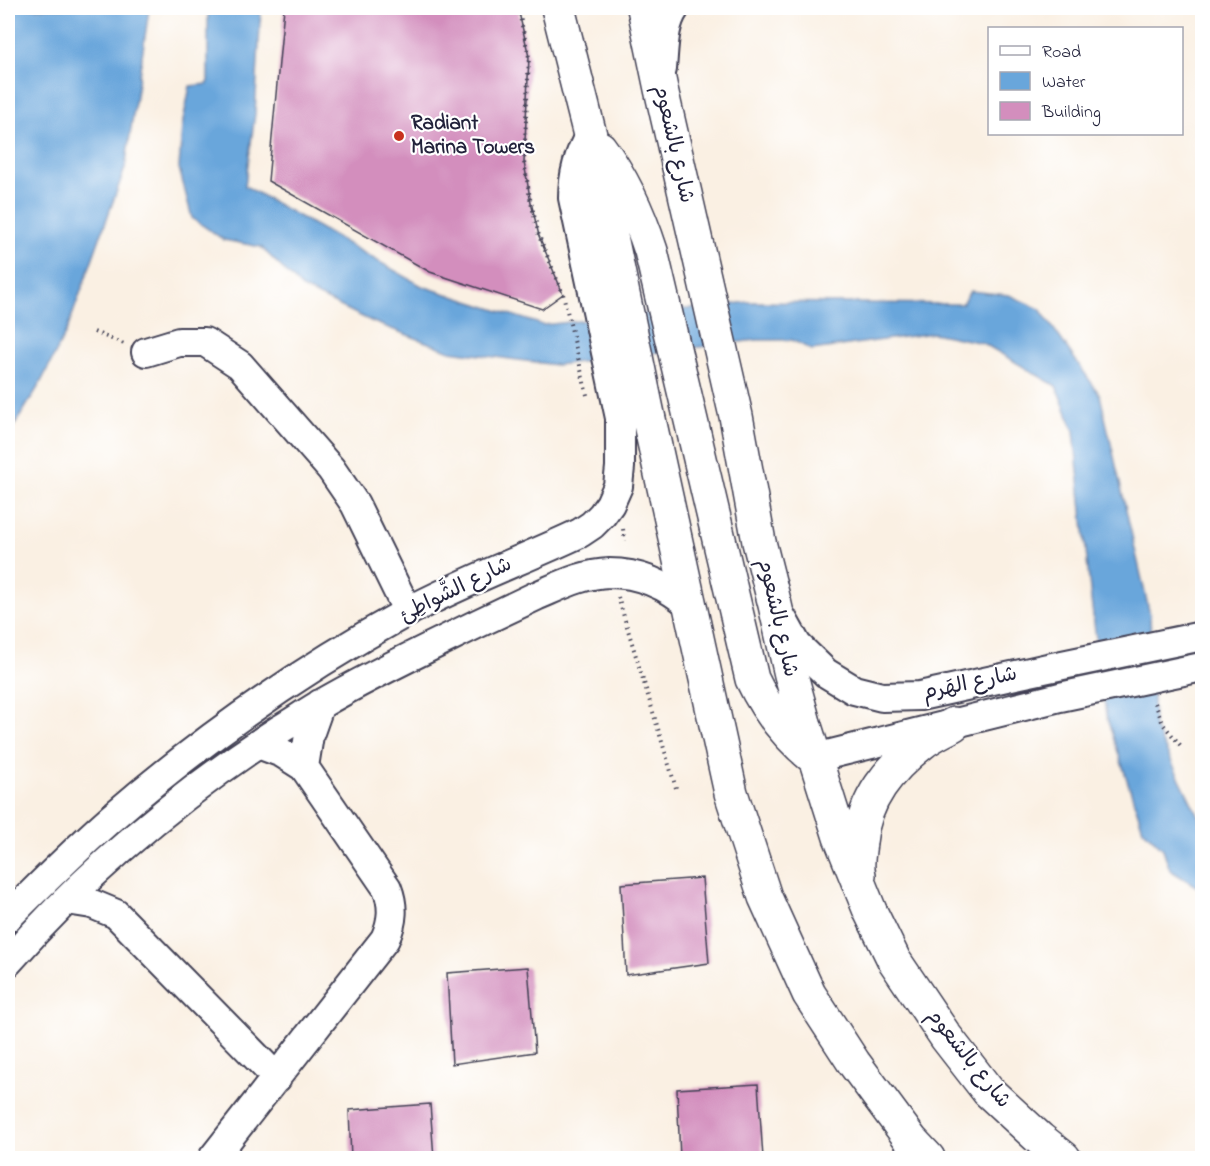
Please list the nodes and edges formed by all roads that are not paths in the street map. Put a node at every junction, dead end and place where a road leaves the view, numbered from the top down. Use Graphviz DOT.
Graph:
graph roads {
  1 [pos="558,8"];
  2 [pos="644,8"];
  3 [pos="675,8"];
  4 [pos="661,89"];
  5 [pos="590,135"];
  6 [pos="146,352"];
  7 [pos="634,414"];
  8 [pos="775,605"];
  9 [pos="691,606"];
  10 [pos="408,612"];
  11 [pos="1203,636"];
  12 [pos="1203,667"];
  13 [pos="320,704"];
  14 [pos="954,724"];
  15 [pos="258,744"];
  16 [pos="815,758"];
  17 [pos="303,767"];
  18 [pos="111,859"];
  19 [pos="67,900"];
  20 [pos="870,911"];
  21 [pos="116,914"];
  22 [pos="8,917"];
  23 [pos="8,962"];
  24 [pos="277,1078"];
  25 [pos="213,1158"];
  26 [pos="928,1158"];
  27 [pos="1064,1158"];
  1 -- 5 [label="main road"];
  2 -- 4 [label="main road, شارع بالشعوم"];
  3 -- 4 [label="street"];
  4 -- 8 [label="main road, شارع بالشعوم"];
  5 -- 7 [label="main road"];
  5 -- 16 [label="main road"];
  6 -- 10 [label="street"];
  7 -- 9 [label="main road"];
  7 -- 10 [label="street, شارع الشَّواطِئ"];
  8 -- 11 [label="street, شارع الهَرم"];
  8 -- 16 [label="main road, شارع بالشعوم"];
  9 -- 13 [label="street, شارع الشَّواطِئ"];
  9 -- 26 [label="main road"];
  10 -- 22 [label="street, شارع الشَّواطِئ"];
  12 -- 14 [label="street, شارع الهَرم"];
  13 -- 15 [label="street, شارع الشَّواطِئ"];
  13 -- 17 [label="street"];
  14 -- 16 [label="street, شارع الهَرم"];
  14 -- 20 [label="main road"];
  15 -- 17 [label="street"];
  15 -- 18 [label="street, شارع الشَّواطِئ"];
  16 -- 20 [label="main road, شارع بالشعوم"];
  17 -- 24 [label="street"];
  18 -- 19 [label="street, شارع الشَّواطِئ"];
  18 -- 21 [label="street"];
  19 -- 21 [label="street"];
  19 -- 23 [label="street, شارع الشَّواطِئ"];
  20 -- 27 [label="main road, شارع بالشعوم"];
  21 -- 24 [label="street"];
  24 -- 25 [label="street"];
}
